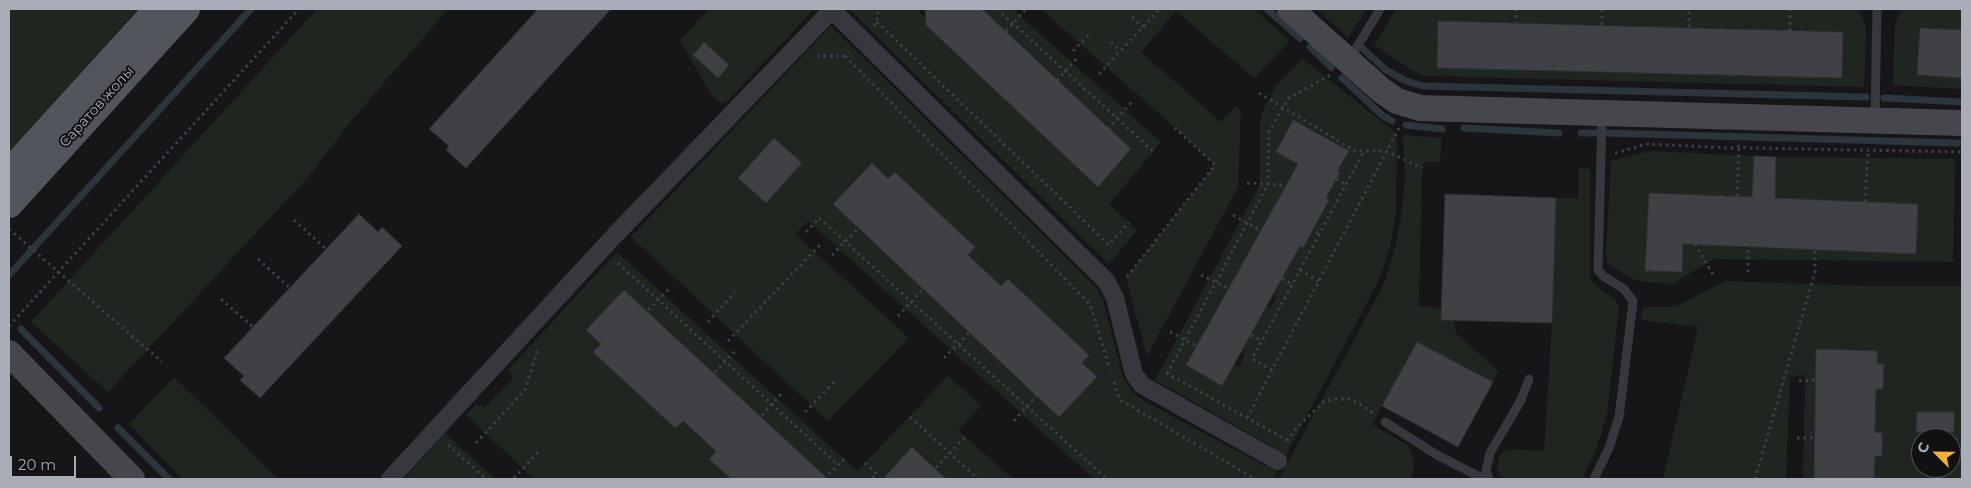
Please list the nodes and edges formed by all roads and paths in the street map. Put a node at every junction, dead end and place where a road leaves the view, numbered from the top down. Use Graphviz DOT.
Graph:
graph roads {
  1 [pos="158,9"];
  2 [pos="186,9"];
  3 [pos="299,9"];
  4 [pos="832,9"];
  5 [pos="878,9"];
  6 [pos="997,9"];
  7 [pos="1026,9"];
  8 [pos="1158,9"];
  9 [pos="1290,9"];
  10 [pos="1380,9"];
  11 [pos="1516,9"];
  12 [pos="1602,9"];
  13 [pos="1689,9"];
  14 [pos="1790,9"];
  15 [pos="1877,9"];
  16 [pos="1132,17"];
  17 [pos="877,22"];
  18 [pos="1516,23"];
  19 [pos="1013,24"];
  20 [pos="1602,25"];
  21 [pos="1143,27"];
  22 [pos="1689,27"];
  23 [pos="1006,31"];
  24 [pos="1790,31"];
  25 [pos="1089,34"];
  26 [pos="862,39"];
  27 [pos="1111,42"];
  28 [pos="1073,51"];
  29 [pos="1120,51"];
  30 [pos="814,56"];
  31 [pos="845,56"];
  32 [pos="1079,56"];
  33 [pos="1350,62"];
  34 [pos="1065,71"];
  35 [pos="1099,74"];
  36 [pos="1057,80"];
  37 [pos="1259,93"];
  38 [pos="1132,102"];
  39 [pos="1410,106"];
  40 [pos="1283,107"];
  41 [pos="1602,113"];
  42 [pos="1117,118"];
  43 [pos="1875,121"];
  44 [pos="1962,123"];
  45 [pos="1174,126"];
  46 [pos="1108,129"];
  47 [pos="1739,146"];
  48 [pos="1868,150"];
  49 [pos="1153,151"];
  50 [pos="1364,151"];
  51 [pos="1386,151"];
  52 [pos="1962,152"];
  53 [pos="1601,157"];
  54 [pos="1422,168"];
  55 [pos="9,173"];
  56 [pos="1336,179"];
  57 [pos="1247,183"];
  58 [pos="1268,184"];
  59 [pos="1346,184"];
  60 [pos="1286,185"];
  61 [pos="1737,196"];
  62 [pos="1865,202"];
  63 [pos="9,204"];
  64 [pos="1233,216"];
  65 [pos="294,220"];
  66 [pos="866,220"];
  67 [pos="1129,222"];
  68 [pos="1248,224"];
  69 [pos="9,228"];
  70 [pos="1310,229"];
  71 [pos="1260,231"];
  72 [pos="806,232"];
  73 [pos="1320,234"];
  74 [pos="846,242"];
  75 [pos="1694,244"];
  76 [pos="820,245"];
  77 [pos="1748,246"];
  78 [pos="326,249"];
  79 [pos="1815,249"];
  80 [pos="624,256"];
  81 [pos="832,256"];
  82 [pos="258,259"];
  83 [pos="618,263"];
  84 [pos="612,270"];
  85 [pos="1300,270"];
  86 [pos="60,272"];
  87 [pos="1748,272"];
  88 [pos="1201,275"];
  89 [pos="1714,276"];
  90 [pos="1126,278"];
  91 [pos="1282,279"];
  92 [pos="930,281"];
  93 [pos="1319,281"];
  94 [pos="1216,282"];
  95 [pos="1292,284"];
  96 [pos="671,287"];
  97 [pos="290,288"];
  98 [pos="1228,288"];
  99 [pos="735,292"];
  100 [pos="221,299"];
  101 [pos="659,299"];
  102 [pos="912,301"];
  103 [pos="898,316"];
  104 [pos="639,319"];
  105 [pos="708,322"];
  106 [pos="977,324"];
  107 [pos="9,326"];
  108 [pos="253,327"];
  109 [pos="1170,332"];
  110 [pos="1251,335"];
  111 [pos="1186,340"];
  112 [pos="728,341"];
  113 [pos="1262,341"];
  114 [pos="958,343"];
  115 [pos="544,345"];
  116 [pos="1196,346"];
  117 [pos="738,349"];
  118 [pos="9,353"];
  119 [pos="944,358"];
  120 [pos="726,361"];
  121 [pos="162,362"];
  122 [pos="1160,370"];
  123 [pos="1272,370"];
  124 [pos="1167,374"];
  125 [pos="1529,379"];
  126 [pos="836,380"];
  127 [pos="1825,380"];
  128 [pos="1799,381"];
  129 [pos="706,382"];
  130 [pos="1044,388"];
  131 [pos="783,392"];
  132 [pos="773,404"];
  133 [pos="1027,407"];
  134 [pos="805,412"];
  135 [pos="910,417"];
  136 [pos="1247,418"];
  137 [pos="1014,421"];
  138 [pos="1385,422"];
  139 [pos="753,425"];
  140 [pos="434,432"];
  141 [pos="965,436"];
  142 [pos="1797,438"];
  143 [pos="1824,438"];
  144 [pos="1288,440"];
  145 [pos="476,443"];
  146 [pos="539,451"];
  147 [pos="949,453"];
  148 [pos="844,459"];
  149 [pos="1278,461"];
  150 [pos="866,463"];
  151 [pos="838,465"];
  152 [pos="927,477"];
  153 [pos="514,478"];
  154 [pos="132,479"];
  155 [pos="390,479"];
  156 [pos="486,479"];
  157 [pos="824,479"];
  158 [pos="872,479"];
  159 [pos="978,479"];
  160 [pos="1107,479"];
  161 [pos="1252,479"];
  162 [pos="1484,479"];
  163 [pos="1489,479"];
  164 [pos="1594,479"];
  165 [pos="1755,479"];
  1 -- 55 [label="main road, Саратов жолы"];
  2 -- 63 [label="main road, Саратов жолы"];
  3 -- 86 [label="path"];
  4 -- 26 [label="street"];
  4 -- 140 [label="street"];
  5 -- 17 [label="path"];
  6 -- 19 [label="path"];
  7 -- 19 [label="path"];
  8 -- 21 [label="path"];
  9 -- 33 [label="street"];
  10 -- 33 [label="lane"];
  11 -- 18 [label="path"];
  12 -- 20 [label="path"];
  13 -- 22 [label="path"];
  14 -- 24 [label="path"];
  15 -- 43 [label="lane"];
  16 -- 21 [label="path"];
  17 -- 26 [label="path"];
  17 -- 67 [label="path"];
  19 -- 23 [label="path"];
  19 -- 34 [label="path"];
  21 -- 29 [label="path"];
  25 -- 28 [label="path"];
  26 -- 31 [label="path"];
  26 -- 149 [label="street"];
  27 -- 29 [label="path"];
  29 -- 35 [label="path"];
  30 -- 31 [label="path"];
  31 -- 161 [label="path"];
  32 -- 34 [label="path"];
  33 -- 39 [label="street"];
  33 -- 40 [label="path"];
  34 -- 36 [label="path"];
  34 -- 42 [label="path"];
  37 -- 40 [label="path"];
  38 -- 42 [label="path"];
  39 -- 41 [label="street"];
  39 -- 51 [label="path"];
  40 -- 50 [label="path"];
  40 -- 58 [label="path"];
  41 -- 43 [label="street"];
  41 -- 53 [label="lane"];
  42 -- 46 [label="path"];
  42 -- 49 [label="path"];
  43 -- 44 [label="street"];
  45 -- 90 [label="path"];
  47 -- 48 [label="path"];
  47 -- 53 [label="path"];
  47 -- 61 [label="path"];
  48 -- 52 [label="path"];
  48 -- 62 [label="path"];
  50 -- 51 [label="path"];
  50 -- 59 [label="path"];
  51 -- 54 [label="path"];
  51 -- 93 [label="path"];
  53 -- 164 [label="lane"];
  56 -- 59 [label="path"];
  57 -- 58 [label="path"];
  58 -- 60 [label="path"];
  58 -- 68 [label="path"];
  59 -- 73 [label="path"];
  64 -- 68 [label="path"];
  65 -- 78 [label="path"];
  66 -- 74 [label="path"];
  68 -- 71 [label="path"];
  68 -- 94 [label="path"];
  69 -- 86 [label="path"];
  70 -- 73 [label="path"];
  72 -- 74 [label="path"];
  73 -- 85 [label="path"];
  74 -- 81 [label="path"];
  74 -- 102 [label="path"];
  75 -- 89 [label="path"];
  76 -- 112 [label="path"];
  77 -- 87 [label="path"];
  79 -- 165 [label="path"];
  80 -- 83 [label="path"];
  82 -- 97 [label="path"];
  83 -- 84 [label="path"];
  83 -- 101 [label="path"];
  85 -- 93 [label="path"];
  85 -- 95 [label="path"];
  86 -- 107 [label="path"];
  86 -- 121 [label="path"];
  88 -- 94 [label="path"];
  91 -- 95 [label="path"];
  92 -- 102 [label="path"];
  93 -- 123 [label="path"];
  94 -- 98 [label="path"];
  94 -- 111 [label="path"];
  95 -- 113 [label="path"];
  96 -- 101 [label="path"];
  99 -- 105 [label="path"];
  100 -- 108 [label="path"];
  101 -- 104 [label="path"];
  101 -- 120 [label="path"];
  102 -- 103 [label="path"];
  102 -- 114 [label="path"];
  106 -- 114 [label="path"];
  109 -- 111 [label="path"];
  110 -- 113 [label="path"];
  111 -- 116 [label="path"];
  111 -- 124 [label="path"];
  113 -- 123 [label="path"];
  114 -- 119 [label="path"];
  114 -- 133 [label="path"];
  115 -- 145 [label="path"];
  117 -- 120 [label="path"];
  118 -- 154 [label="street"];
  120 -- 129 [label="path"];
  120 -- 132 [label="path"];
  122 -- 124 [label="path"];
  123 -- 136 [label="path"];
  124 -- 136 [label="path"];
  125 -- 163 [label="lane"];
  126 -- 134 [label="path"];
  127 -- 128 [label="path"];
  130 -- 133 [label="path"];
  131 -- 132 [label="path"];
  132 -- 139 [label="path"];
  132 -- 151 [label="path"];
  133 -- 137 [label="path"];
  133 -- 160 [label="path"];
  135 -- 147 [label="path"];
  136 -- 144 [label="path"];
  138 -- 144 [label="path"];
  138 -- 162 [label="lane"];
  140 -- 155 [label="street"];
  140 -- 156 [label="path"];
  141 -- 147 [label="path"];
  142 -- 143 [label="path"];
  144 -- 149 [label="path"];
  146 -- 153 [label="path"];
  147 -- 152 [label="path"];
  147 -- 159 [label="path"];
  148 -- 151 [label="path"];
  150 -- 158 [label="path"];
  151 -- 157 [label="path"];
}
